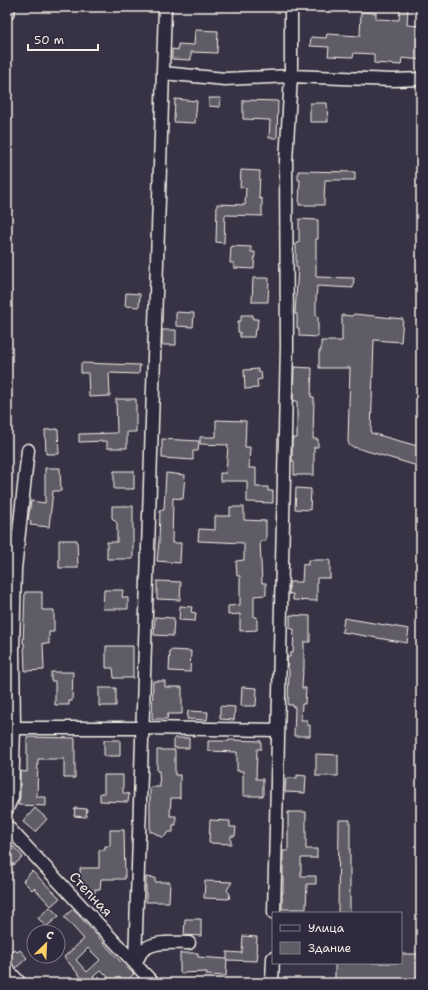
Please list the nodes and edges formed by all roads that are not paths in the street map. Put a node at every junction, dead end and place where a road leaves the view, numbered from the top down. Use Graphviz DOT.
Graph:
graph roads {
  1 [pos="9,7"];
  2 [pos="165,7"];
  3 [pos="291,7"];
  4 [pos="7,14"];
  5 [pos="163,73"];
  6 [pos="291,76"];
  7 [pos="421,79"];
  8 [pos="28,450"];
  9 [pos="14,728"];
  10 [pos="143,728"];
  11 [pos="277,730"];
  12 [pos="7,740"];
  13 [pos="7,809"];
  14 [pos="7,826"];
  15 [pos="274,912"];
  16 [pos="190,943"];
  17 [pos="135,963"];
  18 [pos="273,964"];
  19 [pos="7,969"];
  20 [pos="20,983"];
  21 [pos="153,983"];
  22 [pos="272,983"];
  1 -- 4 [label="street"];
  2 -- 5 [label="street"];
  3 -- 6 [label="street"];
  5 -- 6 [label="street"];
  5 -- 10 [label="street"];
  6 -- 7 [label="street"];
  6 -- 11 [label="street"];
  8 -- 9 [label="street"];
  9 -- 10 [label="street"];
  9 -- 12 [label="street"];
  9 -- 13 [label="street"];
  10 -- 11 [label="street"];
  10 -- 17 [label="street"];
  11 -- 15 [label="street"];
  14 -- 17 [label="street, Степная"];
  16 -- 17 [label="street"];
  17 -- 21 [label="street, Степная"];
  18 -- 22 [label="street"];
  19 -- 20 [label="street"];
}
